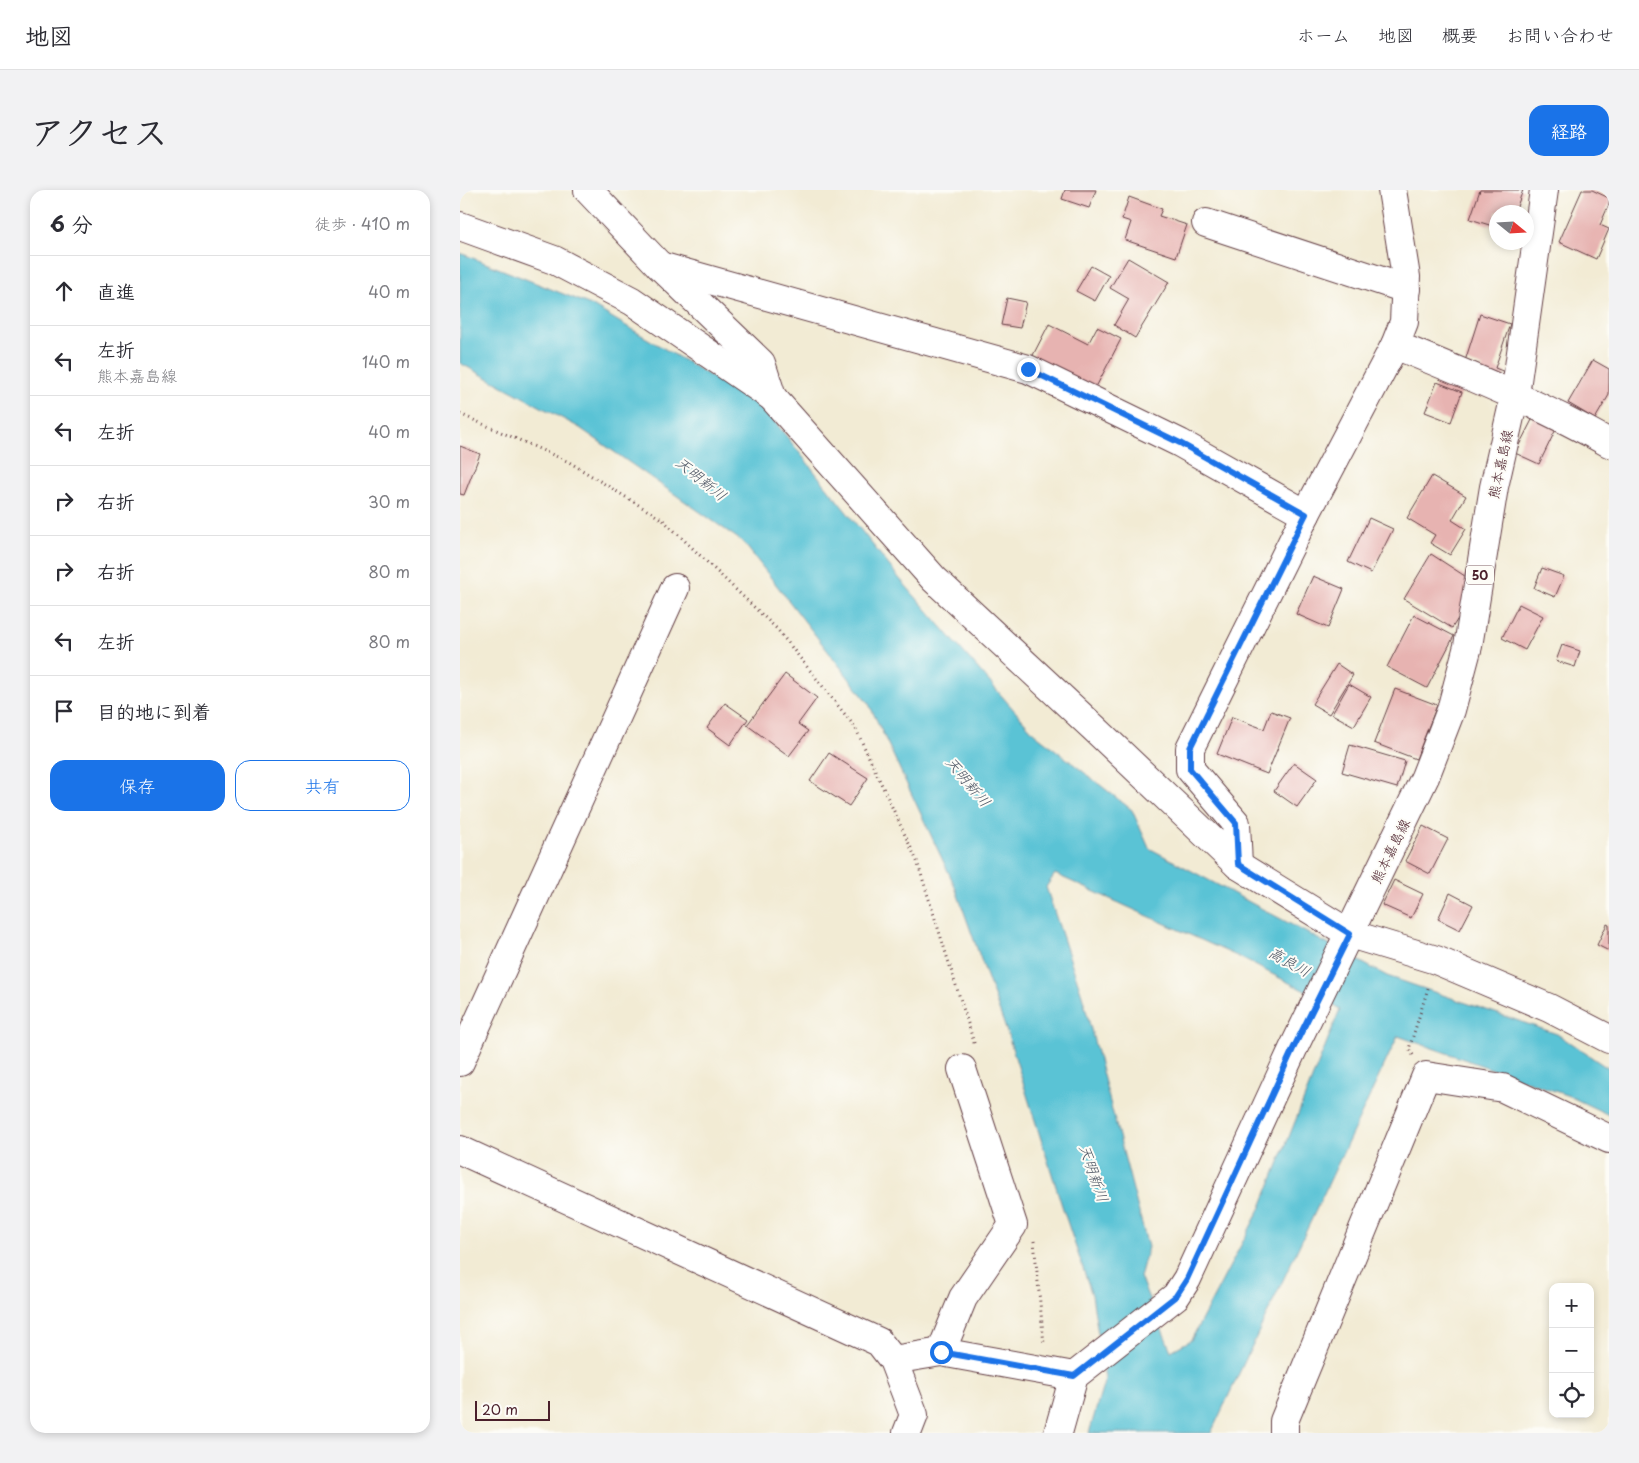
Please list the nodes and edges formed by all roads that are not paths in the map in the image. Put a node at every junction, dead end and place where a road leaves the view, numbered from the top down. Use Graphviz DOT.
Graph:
graph roads {
  1 [pos="588,190"];
  2 [pos="1392,190"];
  3 [pos="1544,190"];
  4 [pos="1206,223"];
  5 [pos="460,226"];
  6 [pos="660,266"];
  7 [pos="1406,289"];
  8 [pos="1395,346"];
  9 [pos="1515,395"];
  10 [pos="772,397"];
  11 [pos="1609,443"];
  12 [pos="1306,514"];
  13 [pos="675,588"];
  14 [pos="1238,864"];
  15 [pos="1348,937"];
  16 [pos="1609,1039"];
  17 [pos="969,1060"];
  18 [pos="460,1062"];
  19 [pos="1609,1140"];
  20 [pos="460,1150"];
  21 [pos="941,1352"];
  22 [pos="892,1360"];
  23 [pos="1074,1376"];
  24 [pos="907,1433"];
  25 [pos="1058,1433"];
  26 [pos="1284,1433"];
  1 -- 6 [label="street"];
  2 -- 7 [label="street"];
  3 -- 9 [label="street, 熊本嘉島線 / 50"];
  4 -- 7 [label="street"];
  5 -- 10 [label="street"];
  6 -- 10 [label="street"];
  6 -- 12 [label="street"];
  7 -- 8 [label="street"];
  8 -- 9 [label="street"];
  8 -- 12 [label="street"];
  9 -- 11 [label="street"];
  9 -- 15 [label="street, 熊本嘉島線 / 50"];
  10 -- 14 [label="street"];
  12 -- 14 [label="street"];
  13 -- 18 [label="street"];
  14 -- 15 [label="street"];
  15 -- 16 [label="street"];
  15 -- 23 [label="street, 熊本嘉島線 / 50"];
  17 -- 21 [label="street"];
  19 -- 26 [label="street"];
  20 -- 22 [label="street"];
  21 -- 22 [label="street"];
  21 -- 23 [label="street"];
  22 -- 24 [label="street"];
  23 -- 25 [label="street"];
}
